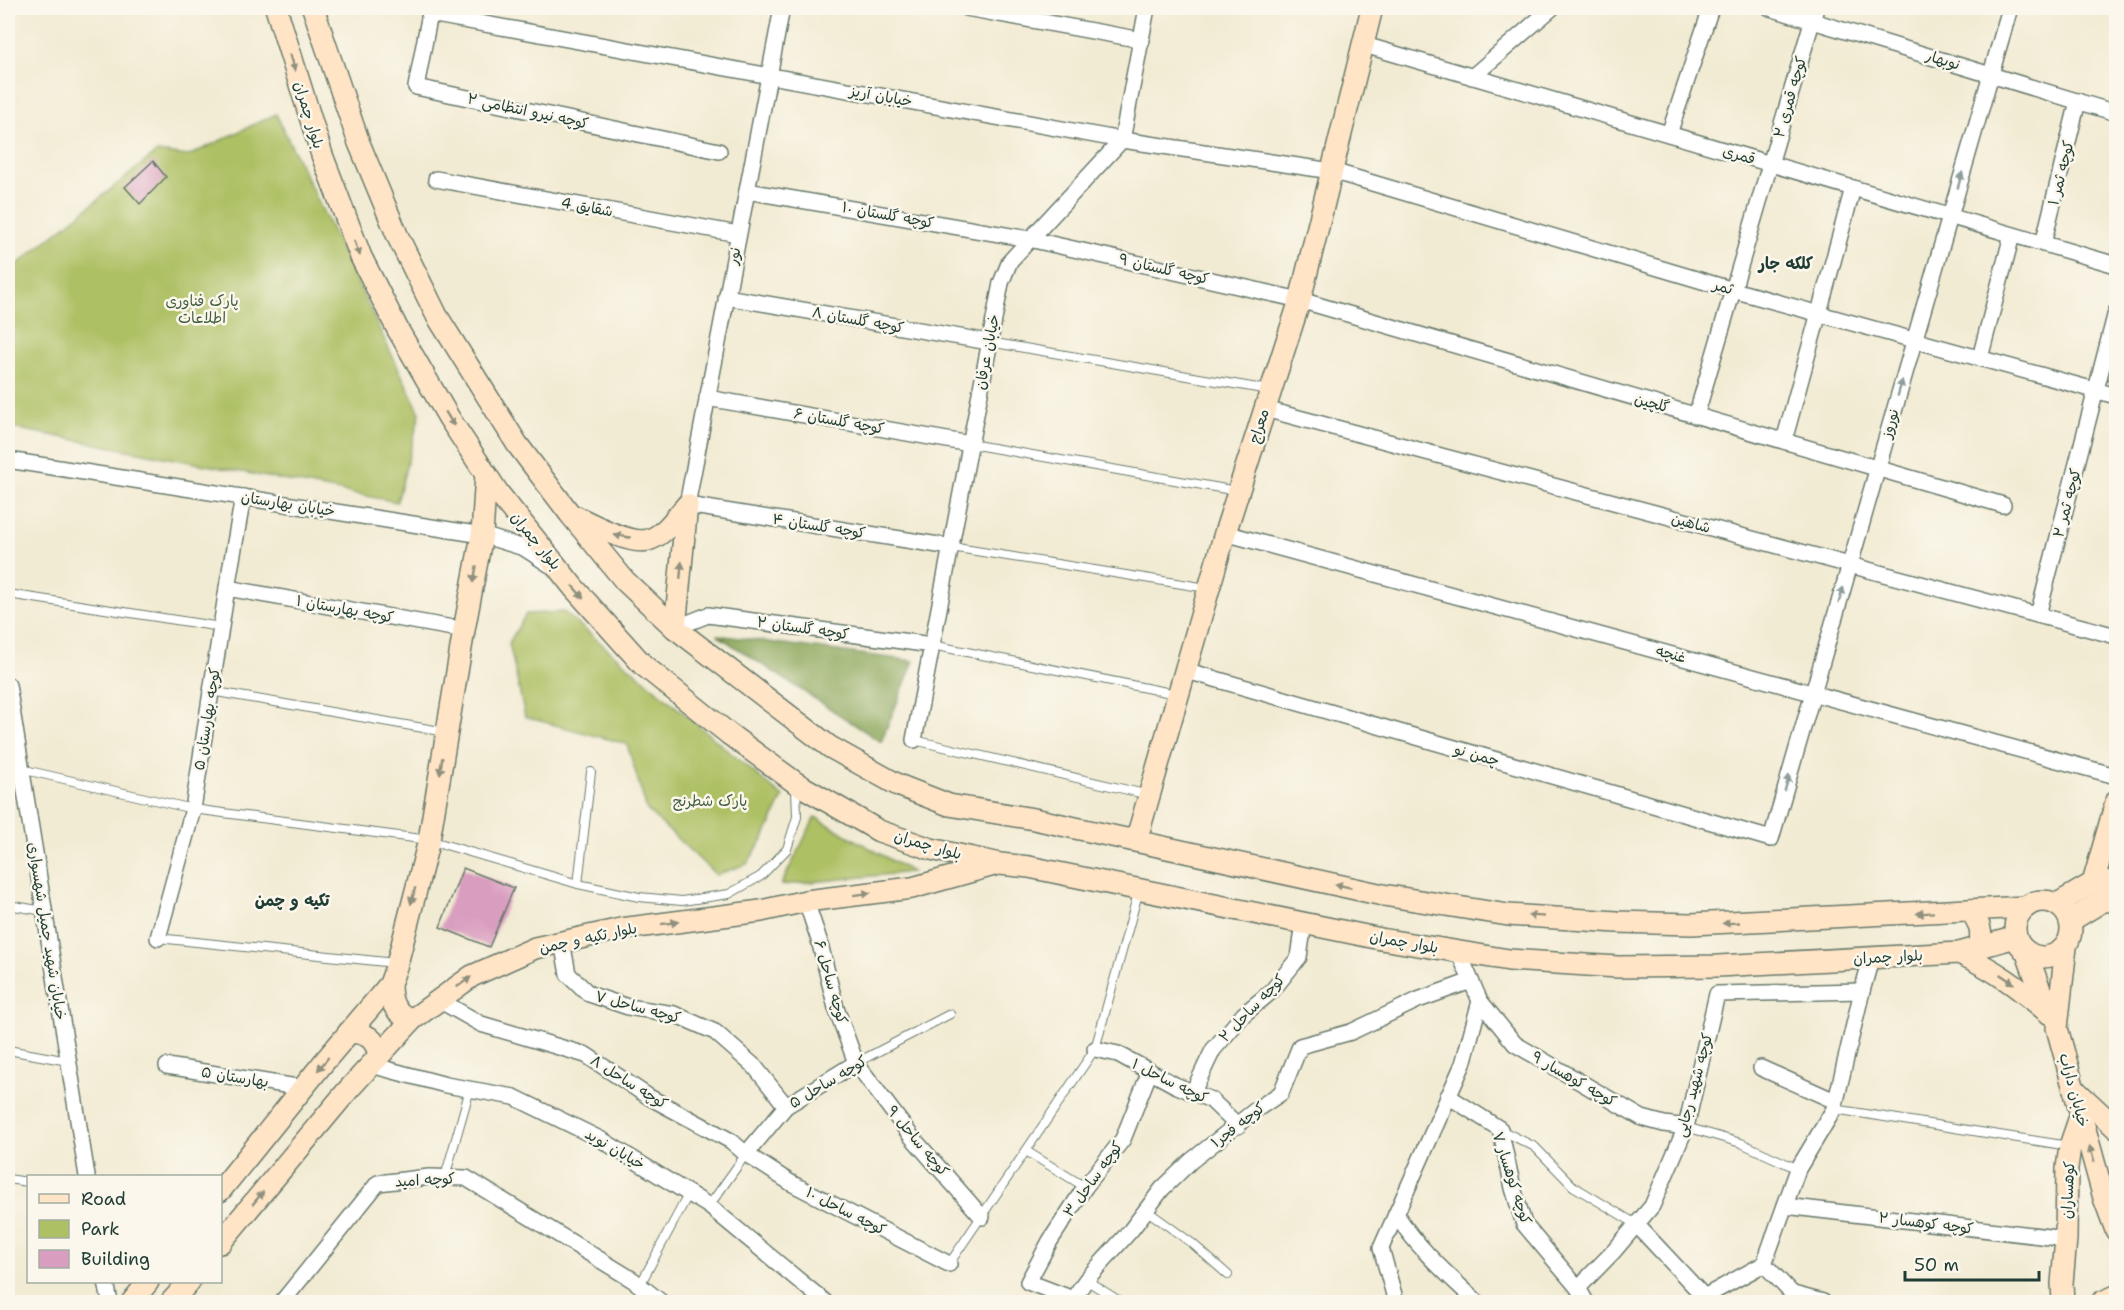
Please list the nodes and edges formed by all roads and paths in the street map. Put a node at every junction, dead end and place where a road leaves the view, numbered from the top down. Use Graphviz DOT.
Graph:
graph roads {
  1 [pos="276,8"];
  2 [pos="313,8"];
  3 [pos="782,8"];
  4 [pos="966,8"];
  5 [pos="1147,8"];
  6 [pos="1372,8"];
  7 [pos="1552,8"];
  8 [pos="1711,8"];
  9 [pos="1770,8"];
  10 [pos="2010,8"];
  11 [pos="431,11"];
  12 [pos="1814,14"];
  13 [pos="1142,40"];
  14 [pos="1361,44"];
  15 [pos="769,75"];
  16 [pos="1991,75"];
  17 [pos="1472,76"];
  18 [pos="2078,101"];
  19 [pos="2116,113"];
  20 [pos="1669,134"];
  21 [pos="1122,140"];
  22 [pos="719,151"];
  23 [pos="1770,164"];
  24 [pos="1332,171"];
  25 [pos="436,179"];
  26 [pos="1853,188"];
  27 [pos="747,191"];
  28 [pos="1950,217"];
  29 [pos="738,234"];
  30 [pos="2012,235"];
  31 [pos="1029,239"];
  32 [pos="2043,244"];
  33 [pos="2116,266"];
  34 [pos="1733,290"];
  35 [pos="726,297"];
  36 [pos="1300,300"];
  37 [pos="2116,312"];
  38 [pos="1820,314"];
  39 [pos="1914,340"];
  40 [pos="989,342"];
  41 [pos="1980,358"];
  42 [pos="2096,391"];
  43 [pos="2116,396"];
  44 [pos="707,398"];
  45 [pos="1268,400"];
  46 [pos="1696,416"];
  47 [pos="1784,441"];
  48 [pos="970,444"];
  49 [pos="8,460"];
  50 [pos="1877,468"];
  51 [pos="486,474"];
  52 [pos="1238,492"];
  53 [pos="243,497"];
  54 [pos="687,505"];
  55 [pos="2003,505"];
  56 [pos="570,514"];
  57 [pos="1225,532"];
  58 [pos="482,535"];
  59 [pos="951,547"];
  60 [pos="1849,565"];
  61 [pos="560,571"];
  62 [pos="227,588"];
  63 [pos="1208,588"];
  64 [pos="8,594"];
  65 [pos="2037,615"];
  66 [pos="221,627"];
  67 [pos="675,628"];
  68 [pos="464,630"];
  69 [pos="2116,636"];
  70 [pos="932,645"];
  71 [pos="1184,670"];
  72 [pos="8,685"];
  73 [pos="211,691"];
  74 [pos="1813,693"];
  75 [pos="1177,695"];
  76 [pos="446,732"];
  77 [pos="914,740"];
  78 [pos="14,767"];
  79 [pos="591,772"];
  80 [pos="2116,776"];
  81 [pos="796,783"];
  82 [pos="1149,795"];
  83 [pos="2116,802"];
  84 [pos="193,809"];
  85 [pos="1771,839"];
  86 [pos="429,840"];
  87 [pos="1136,841"];
  88 [pos="1000,864"];
  89 [pos="2116,881"];
  90 [pos="2092,883"];
  91 [pos="578,884"];
  92 [pos="1139,890"];
  93 [pos="2116,899"];
  94 [pos="806,901"];
  95 [pos="2057,904"];
  96 [pos="8,905"];
  97 [pos="2026,907"];
  98 [pos="1970,910"];
  99 [pos="44,911"];
  100 [pos="2070,921"];
  101 [pos="1304,923"];
  102 [pos="158,938"];
  103 [pos="562,942"];
  104 [pos="2021,944"];
  105 [pos="2066,946"];
  106 [pos="1458,951"];
  107 [pos="1969,951"];
  108 [pos="1871,959"];
  109 [pos="397,964"];
  110 [pos="1471,981"];
  111 [pos="390,984"];
  112 [pos="1862,991"];
  113 [pos="439,1000"];
  114 [pos="1480,1001"];
  115 [pos="950,1014"];
  116 [pos="413,1019"];
  117 [pos="2053,1021"];
  118 [pos="349,1032"];
  119 [pos="1095,1049"];
  120 [pos="8,1050"];
  121 [pos="68,1061"];
  122 [pos="375,1061"];
  123 [pos="856,1063"];
  124 [pos="167,1066"];
  125 [pos="1761,1068"];
  126 [pos="1150,1071"];
  127 [pos="303,1088"];
  128 [pos="2074,1088"];
  129 [pos="470,1089"];
  130 [pos="1193,1092"];
  131 [pos="1448,1096"];
  132 [pos="1835,1105"];
  133 [pos="786,1106"];
  134 [pos="2081,1114"];
  135 [pos="1238,1126"];
  136 [pos="1686,1127"];
  137 [pos="2116,1128"];
  138 [pos="1500,1129"];
  139 [pos="2070,1146"];
  140 [pos="1026,1151"];
  141 [pos="746,1154"];
  142 [pos="1798,1169"];
  143 [pos="87,1175"];
  144 [pos="445,1177"];
  145 [pos="8,1179"];
  146 [pos="27,1182"];
  147 [pos="1085,1187"];
  148 [pos="222,1189"];
  149 [pos="689,1194"];
  150 [pos="709,1206"];
  151 [pos="1785,1206"];
  152 [pos="1146,1210"];
  153 [pos="1396,1214"];
  154 [pos="982,1217"];
  155 [pos="1636,1224"];
  156 [pos="2116,1230"];
  157 [pos="2066,1239"];
  158 [pos="222,1241"];
  159 [pos="949,1264"];
  160 [pos="1764,1264"];
  161 [pos="1228,1275"];
  162 [pos="1086,1280"];
  163 [pos="1028,1282"];
  164 [pos="106,1283"];
  165 [pos="146,1283"];
  166 [pos="187,1283"];
  167 [pos="640,1285"];
  168 [pos="1578,1288"];
  169 [pos="2116,1296"];
  170 [pos="1796,1298"];
  171 [pos="1071,1301"];
  172 [pos="1703,1301"];
  173 [pos="110,1302"];
  174 [pos="132,1302"];
  175 [pos="171,1302"];
  176 [pos="282,1302"];
  177 [pos="661,1302"];
  178 [pos="825,1302"];
  179 [pos="1121,1302"];
  180 [pos="1396,1302"];
  181 [pos="1477,1302"];
  182 [pos="1586,1302"];
  183 [pos="1823,1302"];
  184 [pos="2063,1302"];
  185 [pos="2102,1302"];
  1 -- 51 [label="main road, بلوار چمران, one-way"];
  2 -- 56 [label="main road"];
  3 -- 15 [label="street, نور"];
  4 -- 13 [label="street"];
  5 -- 13 [label="street"];
  6 -- 14 [label="main road, معراج"];
  7 -- 17 [label="street"];
  8 -- 20 [label="street"];
  9 -- 12 [label="street, نوبهار"];
  10 -- 16 [label="street, نوروز"];
  11 -- 15 [label="street, خیابان آریز"];
  11 -- 22 [label="street, کوچه نیرو انتظامی ۲"];
  12 -- 16 [label="street, نوبهار"];
  12 -- 23 [label="street, کوچه قمری ۲"];
  13 -- 21 [label="street"];
  14 -- 17 [label="street, قمری"];
  14 -- 24 [label="main road, معراج"];
  15 -- 21 [label="street, خیابان آریز"];
  15 -- 27 [label="street, نور"];
  16 -- 18 [label="street, نوبهار"];
  28 -- 16 [label="street, نوروز, one-way"];
  17 -- 20 [label="street, قمری"];
  18 -- 19 [label="street, نوبهار"];
  18 -- 32 [label="street, کوچه ثمر ۱"];
  20 -- 23 [label="street, قمری"];
  21 -- 24 [label="street, خیابان آریز"];
  21 -- 31 [label="street, خیابان عرفان"];
  23 -- 26 [label="street, قمری"];
  23 -- 34 [label="street, کوچه قمری ۲"];
  24 -- 34 [label="street, ثمر"];
  24 -- 36 [label="main road, معراج"];
  25 -- 29 [label="street, شقایق 4"];
  26 -- 28 [label="street, قمری"];
  26 -- 38 [label="street"];
  27 -- 29 [label="street, نور"];
  27 -- 31 [label="street, کوچه گلستان ۱۰"];
  28 -- 30 [label="street, قمری"];
  28 -- 39 [label="street, نوروز"];
  29 -- 35 [label="street, نور"];
  30 -- 32 [label="street, قمری"];
  30 -- 41 [label="street"];
  31 -- 36 [label="street, کوچه گلستان ۹"];
  31 -- 40 [label="street, خیابان عرفان"];
  32 -- 33 [label="street, قمری"];
  34 -- 38 [label="street, ثمر"];
  34 -- 46 [label="street, کوچه قمری ۲"];
  35 -- 40 [label="street, کوچه گلستان ۸"];
  35 -- 44 [label="street, نور"];
  36 -- 45 [label="main road, معراج"];
  36 -- 46 [label="street, گلچین"];
  37 -- 42 [label="street, کوچه ثمر ۲"];
  38 -- 39 [label="street, ثمر"];
  38 -- 47 [label="street"];
  39 -- 41 [label="street, ثمر"];
  50 -- 39 [label="street, نوروز, one-way"];
  40 -- 45 [label="lane"];
  40 -- 48 [label="street, خیابان عرفان"];
  41 -- 42 [label="street, ثمر"];
  42 -- 43 [label="street, ثمر"];
  42 -- 65 [label="street, کوچه ثمر ۲"];
  44 -- 48 [label="street, کوچه گلستان ۶"];
  44 -- 54 [label="street, نور"];
  45 -- 52 [label="main road, معراج"];
  45 -- 60 [label="street, شاهین"];
  46 -- 47 [label="street, گلچین"];
  47 -- 50 [label="street, گلچین"];
  48 -- 52 [label="lane"];
  48 -- 59 [label="street, خیابان عرفان"];
  49 -- 53 [label="street, خیابان بهارستان"];
  50 -- 55 [label="street, گلچین"];
  50 -- 60 [label="street, نوروز"];
  51 -- 58 [label="main road"];
  51 -- 61 [label="main road, بلوار چمران"];
  52 -- 57 [label="main road, معراج"];
  53 -- 58 [label="street, خیابان بهارستان"];
  53 -- 62 [label="street, کوچه بهارستان ۵"];
  54 -- 56 [label="main road, one-way"];
  54 -- 59 [label="street, کوچه گلستان ۴"];
  67 -- 54 [label="main road, one-way"];
  56 -- 67 [label="main road"];
  57 -- 63 [label="main road, معراج"];
  57 -- 74 [label="street, غنچه"];
  58 -- 61 [label="street, خیابان بهارستان"];
  58 -- 68 [label="main road, one-way"];
  59 -- 63 [label="lane"];
  59 -- 70 [label="street, خیابان عرفان"];
  60 -- 65 [label="street, شاهین"];
  74 -- 60 [label="street, نوروز, one-way"];
  61 -- 81 [label="main road, بلوار چمران, one-way"];
  62 -- 66 [label="street, کوچه بهارستان ۵"];
  62 -- 68 [label="street, کوچه بهارستان ۱"];
  63 -- 71 [label="main road, معراج"];
  64 -- 66 [label="lane"];
  65 -- 69 [label="street, شاهین"];
  66 -- 73 [label="street, کوچه بهارستان ۵"];
  67 -- 70 [label="street, کوچه گلستان ۲"];
  67 -- 87 [label="main road"];
  68 -- 76 [label="main road"];
  70 -- 75 [label="lane"];
  70 -- 77 [label="street, خیابان عرفان"];
  71 -- 75 [label="main road, معراج"];
  71 -- 85 [label="street, چمن نو"];
  72 -- 78 [label="street, خیابان شهید جمیل شهسواری"];
  73 -- 76 [label="lane"];
  73 -- 84 [label="street, کوچه بهارستان ۵"];
  74 -- 80 [label="street, غنچه"];
  85 -- 74 [label="street, نوروز, one-way"];
  75 -- 82 [label="main road, معراج"];
  76 -- 86 [label="main road, one-way"];
  77 -- 82 [label="lane"];
  78 -- 84 [label="lane"];
  78 -- 99 [label="street, خیابان شهید جمیل شهسواری"];
  79 -- 91 [label="lane"];
  81 -- 88 [label="main road, بلوار چمران"];
  81 -- 91 [label="lane"];
  82 -- 87 [label="main road, معراج"];
  83 -- 90 [label="main road"];
  84 -- 86 [label="lane"];
  84 -- 102 [label="street, کوچه بهارستان ۵"];
  86 -- 91 [label="lane"];
  86 -- 109 [label="main road, one-way"];
  98 -- 87 [label="main road, one-way"];
  88 -- 92 [label="main road, بلوار چمران"];
  94 -- 88 [label="main road, بلوار تکیه و چمن, one-way"];
  89 -- 90 [label="main road"];
  90 -- 95 [label="main road"];
  92 -- 101 [label="main road, بلوار چمران"];
  92 -- 119 [label="lane"];
  93 -- 100 [label="main road"];
  103 -- 94 [label="main road, بلوار تکیه و چمن, one-way"];
  94 -- 123 [label="street, کوچه ساحل ۶"];
  95 -- 97 [label="main road"];
  95 -- 100 [label="main road"];
  96 -- 99 [label="lane"];
  97 -- 98 [label="main road"];
  97 -- 104 [label="main road"];
  98 -- 107 [label="main road"];
  99 -- 121 [label="street, خیابان شهید جمیل شهسواری"];
  100 -- 105 [label="main road"];
  101 -- 106 [label="main road, بلوار چمران"];
  101 -- 130 [label="street, کوچه ساحل ۲"];
  102 -- 109 [label="lane"];
  113 -- 103 [label="main road, بلوار تکیه و چمن, one-way"];
  103 -- 133 [label="street, کوچه ساحل ۷"];
  104 -- 105 [label="main road"];
  104 -- 107 [label="main road, بلوار چمران"];
  104 -- 117 [label="main road"];
  105 -- 117 [label="main road, خیابان داراب"];
  106 -- 108 [label="main road, بلوار چمران"];
  106 -- 110 [label="street, کوچه کوهسار ۹"];
  107 -- 108 [label="main road, بلوار چمران"];
  107 -- 117 [label="main road, one-way"];
  108 -- 112 [label="street"];
  109 -- 111 [label="main road"];
  110 -- 114 [label="street, کوچه کوهسار ۹"];
  110 -- 135 [label="street, کوچه فجر۱"];
  111 -- 116 [label="main road"];
  111 -- 118 [label="main road"];
  112 -- 132 [label="street"];
  112 -- 136 [label="street, کوچه شهید رجایی"];
  113 -- 116 [label="main road, بلوار تکیه و چمن"];
  113 -- 141 [label="street, کوچه ساحل ۸"];
  114 -- 131 [label="street"];
  114 -- 136 [label="street, کوچه کوهسار ۹"];
  115 -- 123 [label="lane, کوچه ساحل ۵"];
  116 -- 122 [label="main road, بلوار تکیه و چمن"];
  117 -- 128 [label="main road, خیابان داراب"];
  118 -- 122 [label="main road"];
  118 -- 127 [label="main road, one-way"];
  119 -- 126 [label="street, کوچه ساحل ۱"];
  119 -- 140 [label="lane"];
  120 -- 121 [label="lane"];
  121 -- 143 [label="street, خیابان شهید جمیل شهسواری"];
  122 -- 129 [label="street, خیابان نوید"];
  158 -- 122 [label="main road, بلوار تکیه و چمن, one-way"];
  123 -- 133 [label="street, کوچه ساحل ۵"];
  123 -- 154 [label="street, کوچه ساحل ۹"];
  124 -- 127 [label="street, بهارستان ۵"];
  125 -- 132 [label="street"];
  126 -- 130 [label="street, کوچه ساحل ۱"];
  126 -- 147 [label="street, کوچه ساحل ۳"];
  127 -- 148 [label="main road"];
  128 -- 134 [label="main road, خیابان داراب"];
  128 -- 137 [label="main road"];
  129 -- 144 [label="lane"];
  129 -- 149 [label="street, خیابان نوید"];
  130 -- 135 [label="street, کوچه ساحل ۱"];
  131 -- 138 [label="street, کوچه کوهسار ۷"];
  131 -- 153 [label="street"];
  132 -- 139 [label="lane"];
  132 -- 142 [label="street"];
  133 -- 141 [label="street, کوچه ساحل ۵"];
  134 -- 139 [label="main road, کوهساران"];
  156 -- 134 [label="main road, خیابان داراب, one-way"];
  135 -- 152 [label="street, کوچه فجر۱"];
  136 -- 142 [label="lane"];
  136 -- 155 [label="street, کوچه شهید رجایی"];
  138 -- 155 [label="lane"];
  138 -- 168 [label="street, کوچه کوهسار ۷"];
  139 -- 157 [label="main road, کوهساران"];
  140 -- 147 [label="lane"];
  140 -- 154 [label="lane"];
  141 -- 150 [label="lane, کوچه ساحل ۵"];
  141 -- 159 [label="street, کوچه ساحل ۱۰"];
  142 -- 151 [label="street"];
  144 -- 167 [label="street, کوچه امید"];
  144 -- 176 [label="street, کوچه امید"];
  145 -- 146 [label="lane"];
  147 -- 163 [label="street, کوچه ساحل ۳"];
  149 -- 150 [label="street, خیابان نوید"];
  149 -- 167 [label="lane"];
  150 -- 178 [label="street, خیابان نوید"];
  151 -- 157 [label="street, کوچه کوهسار ۲"];
  151 -- 160 [label="street"];
  152 -- 161 [label="lane"];
  152 -- 162 [label="street, کوچه فجر۱"];
  153 -- 180 [label="street"];
  153 -- 181 [label="street"];
  154 -- 159 [label="lane"];
  155 -- 168 [label="street, کوچه شهید رجایی"];
  155 -- 172 [label="street"];
  157 -- 184 [label="main road, کوهساران"];
  160 -- 170 [label="street"];
  160 -- 172 [label="street"];
  162 -- 171 [label="street, کوچه فجر۱"];
  162 -- 179 [label="lane"];
  163 -- 171 [label="street, کوچه فجر۱"];
  164 -- 173 [label="street"];
  165 -- 174 [label="main road"];
  166 -- 175 [label="main road"];
  167 -- 177 [label="street, کوچه امید"];
  168 -- 182 [label="street, کوچه کوهسار ۷"];
  169 -- 185 [label="main road"];
  170 -- 183 [label="street"];
}
